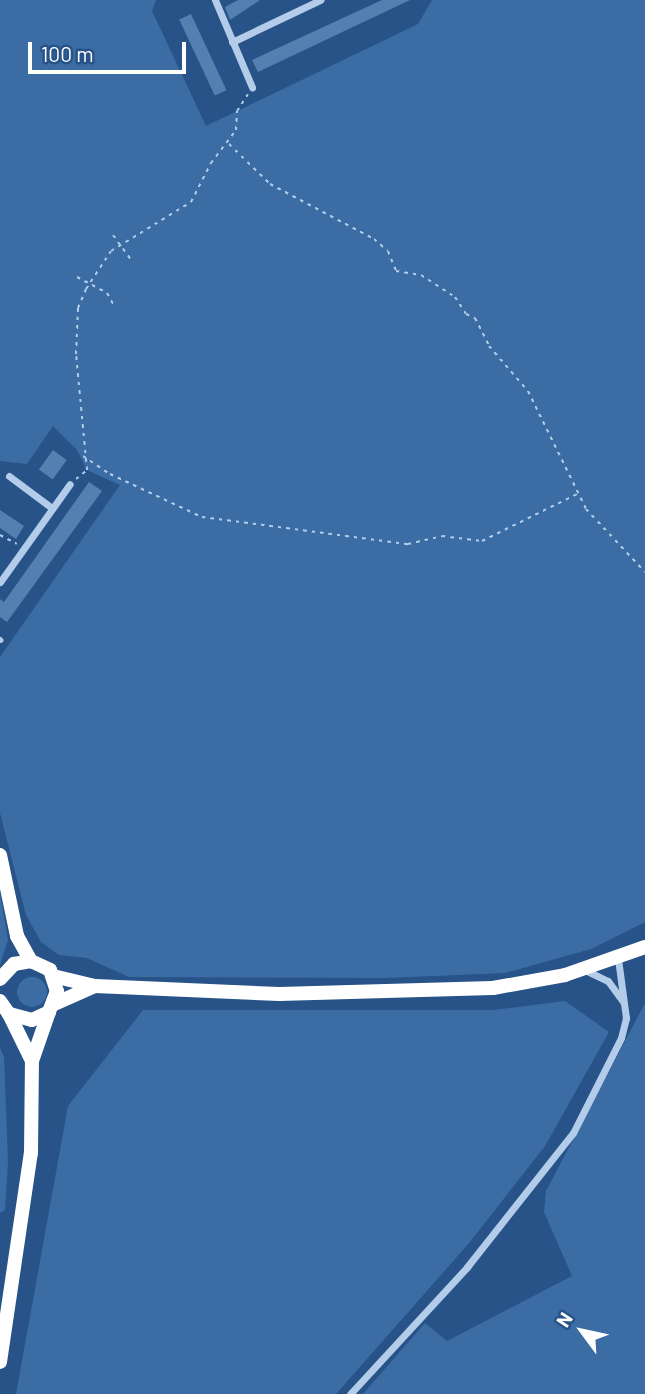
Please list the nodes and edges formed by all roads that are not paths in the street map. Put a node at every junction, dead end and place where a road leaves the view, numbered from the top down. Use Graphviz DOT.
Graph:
graph roads {
  1 [pos="215,0"];
  2 [pos="320,0"];
  3 [pos="232,42"];
  4 [pos="252,87"];
  5 [pos="9,476"];
  6 [pos="70,484"];
  7 [pos="52,508"];
  8 [pos="0,582"];
  9 [pos="0,855"];
  10 [pos="17,936"];
  11 [pos="645,947"];
  12 [pos="618,959"];
  13 [pos="32,961"];
  14 [pos="584,970"];
  15 [pos="4,973"];
  16 [pos="53,976"];
  17 [pos="95,986"];
  18 [pos="625,1005"];
  19 [pos="3,1006"];
  20 [pos="52,1008"];
  21 [pos="32,1061"];
  22 [pos="0,1362"];
  23 [pos="350,1394"];
  1 -- 3 [label="street"];
  2 -- 3 [label="street"];
  3 -- 4 [label="street"];
  5 -- 7 [label="street"];
  6 -- 7 [label="street"];
  7 -- 8 [label="street"];
  9 -- 10 [label="highway"];
  10 -- 13 [label="highway"];
  10 -- 15 [label="highway"];
  11 -- 12 [label="highway"];
  12 -- 14 [label="highway"];
  12 -- 18 [label="street"];
  13 -- 15 [label="highway"];
  13 -- 16 [label="highway"];
  14 -- 17 [label="highway"];
  14 -- 18 [label="street"];
  16 -- 17 [label="highway"];
  16 -- 20 [label="highway"];
  17 -- 20 [label="highway"];
  18 -- 23 [label="street"];
  19 -- 20 [label="highway"];
  19 -- 21 [label="highway"];
  20 -- 21 [label="highway"];
  21 -- 22 [label="highway"];
}
